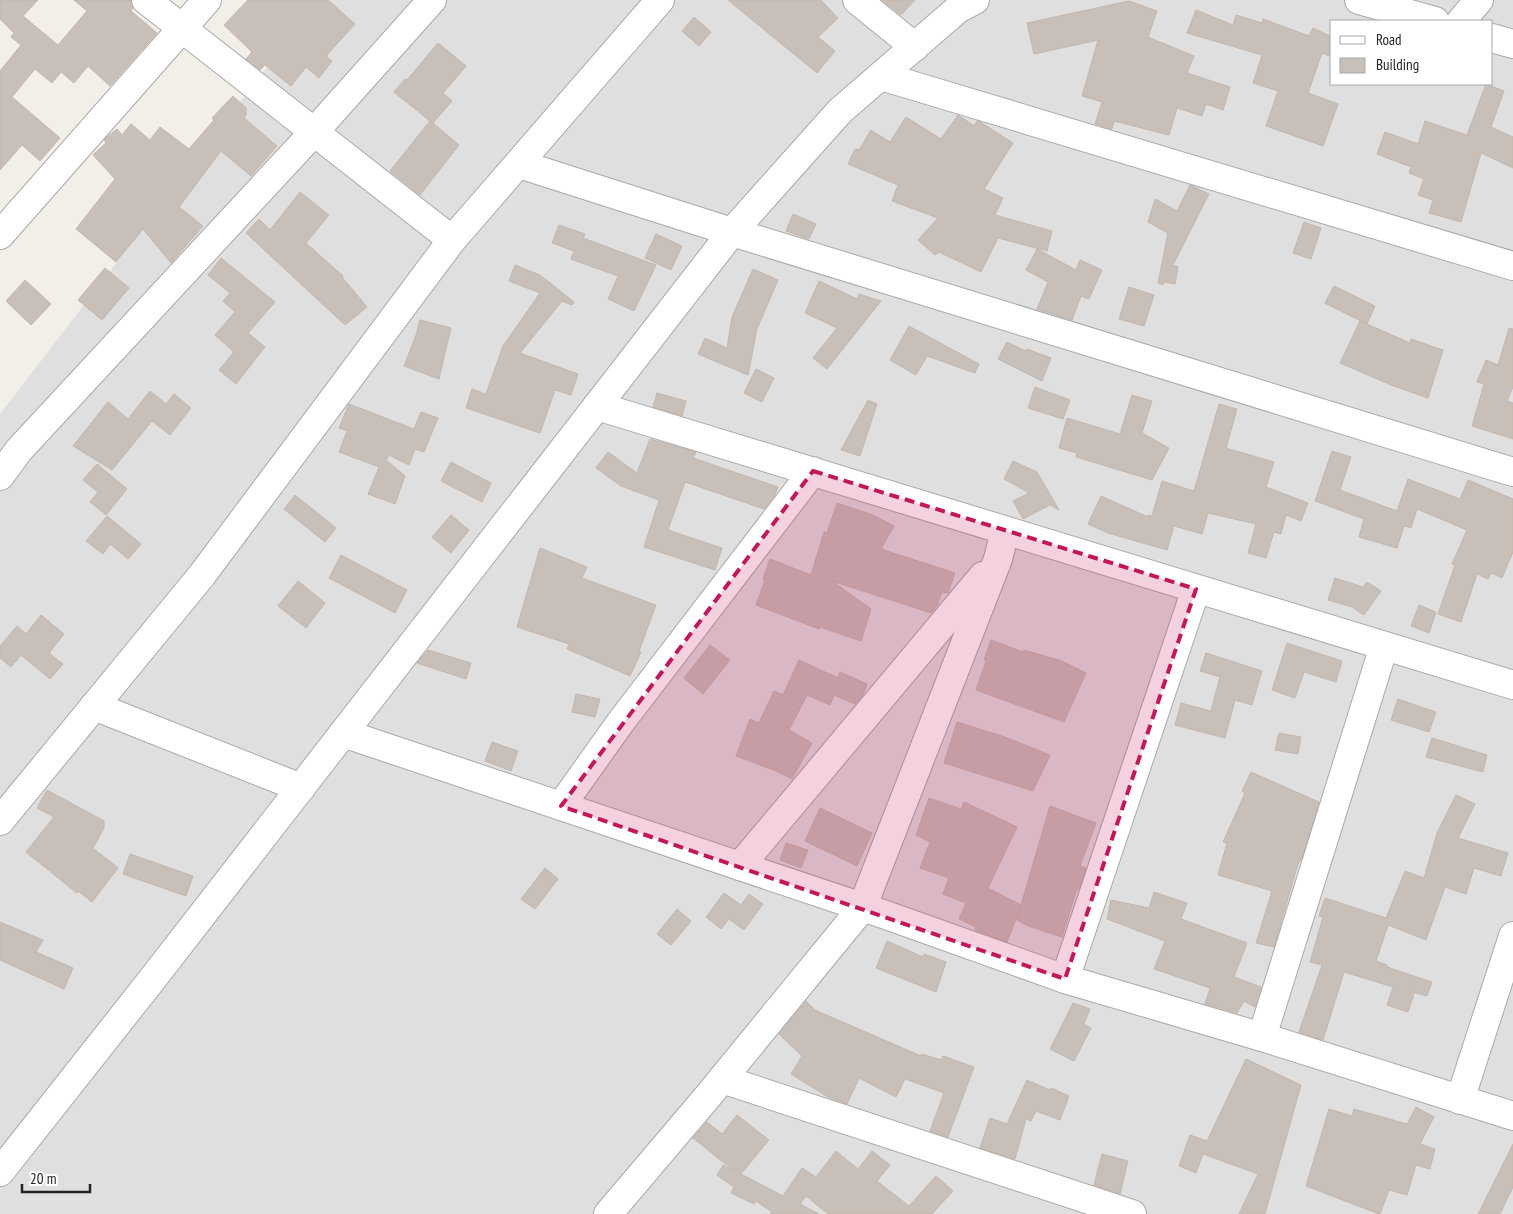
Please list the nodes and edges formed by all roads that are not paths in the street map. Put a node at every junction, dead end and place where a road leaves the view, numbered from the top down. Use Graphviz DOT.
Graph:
graph roads {
  1 [pos="146,0"];
  2 [pos="207,0"];
  3 [pos="432,0"];
  4 [pos="660,0"];
  5 [pos="857,0"];
  6 [pos="1360,0"];
  7 [pos="1479,0"];
  8 [pos="966,3"];
  9 [pos="1431,20"];
  10 [pos="1462,20"];
  11 [pos="182,28"];
  12 [pos="1493,38"];
  13 [pos="1513,44"];
  14 [pos="915,47"];
  15 [pos="881,76"];
  16 [pos="314,132"];
  17 [pos="518,164"];
  18 [pos="732,232"];
  19 [pos="0,235"];
  20 [pos="452,240"];
  21 [pos="1513,266"];
  22 [pos="597,406"];
  23 [pos="813,471"];
  24 [pos="1513,472"];
  25 [pos="0,476"];
  26 [pos="1005,531"];
  27 [pos="998,559"];
  28 [pos="1196,589"];
  29 [pos="1384,646"];
  30 [pos="1513,685"];
  31 [pos="94,706"];
  32 [pos="343,734"];
  33 [pos="301,788"];
  34 [pos="561,806"];
  35 [pos="0,821"];
  36 [pos="740,866"];
  37 [pos="862,908"];
  38 [pos="1513,936"];
  39 [pos="1065,979"];
  40 [pos="1262,1037"];
  41 [pos="722,1079"];
  42 [pos="1460,1100"];
  43 [pos="1513,1116"];
  44 [pos="0,1172"];
  45 [pos="608,1214"];
  46 [pos="1132,1214"];
  1 -- 11 [label="street"];
  2 -- 11 [label="street"];
  3 -- 16 [label="street"];
  4 -- 17 [label="street"];
  5 -- 14 [label="street"];
  6 -- 9 [label="street"];
  7 -- 10 [label="street"];
  8 -- 14 [label="street"];
  11 -- 16 [label="street"];
  11 -- 19 [label="street"];
  12 -- 13 [label="street"];
  14 -- 15 [label="street"];
  15 -- 18 [label="street"];
  15 -- 21 [label="street"];
  16 -- 20 [label="street"];
  16 -- 25 [label="street"];
  17 -- 18 [label="street"];
  17 -- 20 [label="street"];
  18 -- 22 [label="street"];
  18 -- 24 [label="street"];
  20 -- 31 [label="street"];
  22 -- 23 [label="street"];
  22 -- 32 [label="street"];
  23 -- 26 [label="street"];
  23 -- 34 [label="street"];
  26 -- 27 [label="street"];
  26 -- 28 [label="street"];
  27 -- 36 [label="street"];
  27 -- 37 [label="street"];
  28 -- 29 [label="street"];
  28 -- 39 [label="street"];
  29 -- 30 [label="street"];
  29 -- 40 [label="street"];
  31 -- 33 [label="street"];
  31 -- 35 [label="street"];
  32 -- 33 [label="street"];
  32 -- 34 [label="street"];
  33 -- 44 [label="street"];
  34 -- 36 [label="street"];
  36 -- 37 [label="street"];
  37 -- 39 [label="street"];
  37 -- 41 [label="street"];
  38 -- 42 [label="street"];
  39 -- 40 [label="street"];
  40 -- 42 [label="street"];
  41 -- 45 [label="street"];
  41 -- 46 [label="street"];
  42 -- 43 [label="street"];
}
